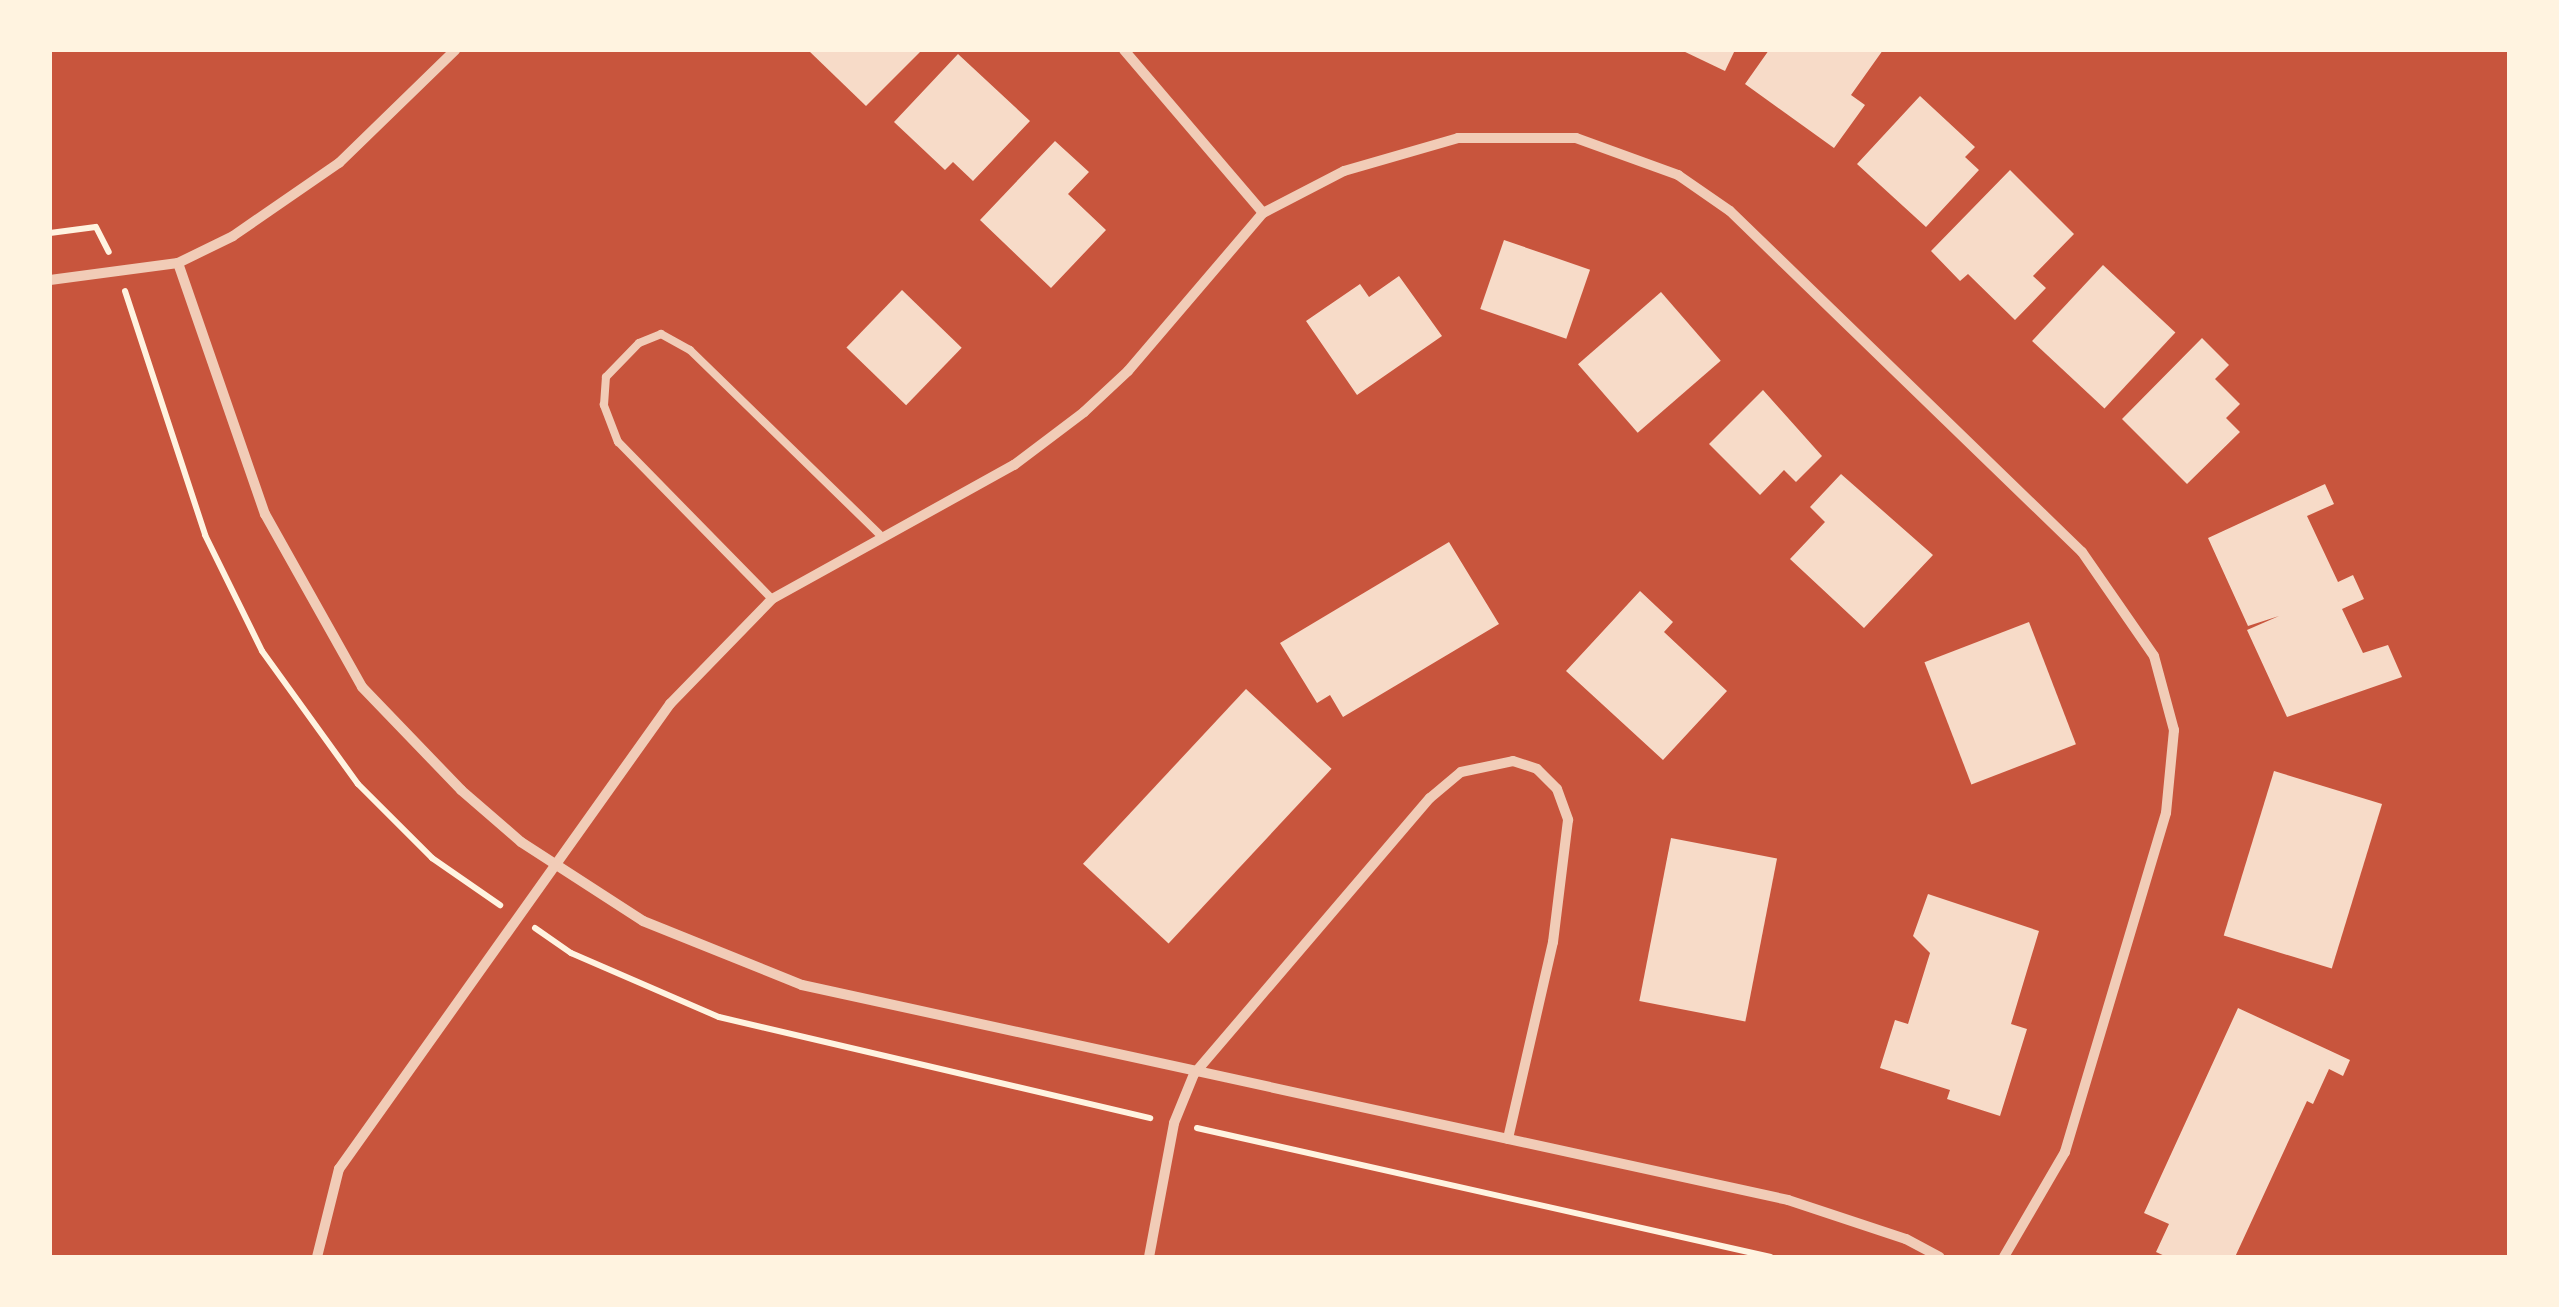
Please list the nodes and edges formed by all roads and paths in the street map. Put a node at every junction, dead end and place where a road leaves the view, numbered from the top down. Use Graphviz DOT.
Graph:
graph roads {
  1 [pos="455,50"];
  2 [pos="1124,50"];
  3 [pos="1263,213"];
  4 [pos="50,233"];
  5 [pos="178,263"];
  6 [pos="119,271"];
  7 [pos="50,280"];
  8 [pos="879,534"];
  9 [pos="772,599"];
  10 [pos="552,866"];
  11 [pos="516,915"];
  12 [pos="1194,1074"];
  13 [pos="1174,1123"];
  14 [pos="1508,1139"];
  15 [pos="317,1257"];
  16 [pos="1148,1257"];
  17 [pos="1770,1257"];
  18 [pos="1940,1257"];
  19 [pos="2004,1257"];
  1 -- 5 [label="street"];
  2 -- 3 [label="street"];
  3 -- 8 [label="street"];
  3 -- 19 [label="street"];
  4 -- 6 [label="path"];
  5 -- 6 [label="street"];
  5 -- 10 [label="street"];
  6 -- 7 [label="street"];
  6 -- 11 [label="path"];
  8 -- 9 [label="street"];
  8 -- 9 [label="lane"];
  9 -- 10 [label="street"];
  10 -- 11 [label="street"];
  10 -- 12 [label="street"];
  11 -- 13 [label="path"];
  11 -- 15 [label="street"];
  12 -- 13 [label="street"];
  12 -- 14 [label="street"];
  12 -- 14 [label="street"];
  13 -- 16 [label="street"];
  13 -- 17 [label="path"];
  14 -- 18 [label="street"];
}
